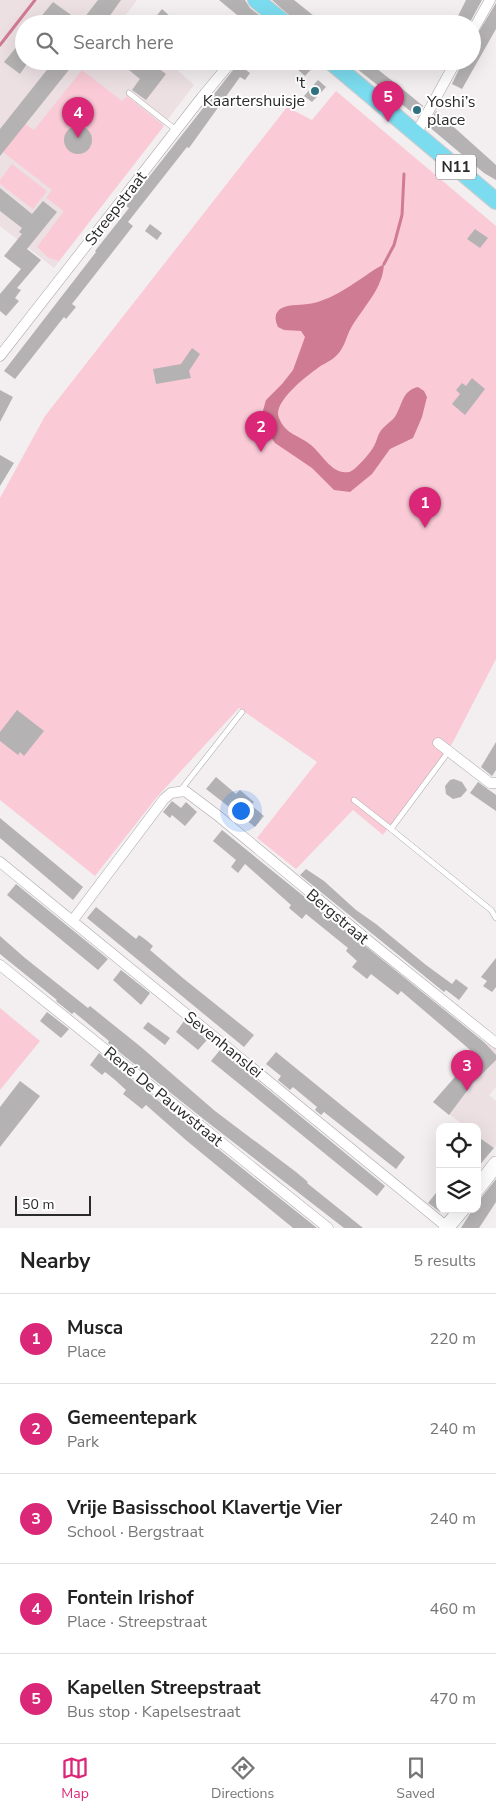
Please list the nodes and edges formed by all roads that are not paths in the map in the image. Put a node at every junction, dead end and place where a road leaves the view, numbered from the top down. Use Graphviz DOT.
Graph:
graph roads {
  1 [pos="490,0"];
  2 [pos="481,16"];
  3 [pos="225,70"];
  4 [pos="341,70"];
  5 [pos="451,70"];
  6 [pos="129,93"];
  7 [pos="176,130"];
  8 [pos="416,134"];
  9 [pos="496,201"];
  10 [pos="0,356"];
  11 [pos="242,712"];
  12 [pos="438,743"];
  13 [pos="449,751"];
  14 [pos="496,783"];
  15 [pos="180,792"];
  16 [pos="354,800"];
  17 [pos="392,829"];
  18 [pos="0,862"];
  19 [pos="496,918"];
  20 [pos="72,920"];
  21 [pos="0,965"];
  22 [pos="496,1043"];
  23 [pos="496,1164"];
  24 [pos="481,1184"];
  25 [pos="459,1213"];
  26 [pos="447,1227"];
  27 [pos="328,1228"];
  1 -- 2 [label="street"];
  3 -- 7 [label="street, Streepstraat"];
  4 -- 8 [label="main road, N11"];
  5 -- 8 [label="street"];
  6 -- 7 [label="lane"];
  7 -- 10 [label="street, Streepstraat"];
  8 -- 9 [label="main road, N11"];
  11 -- 15 [label="lane"];
  12 -- 13 [label="street"];
  13 -- 14 [label="street"];
  13 -- 17 [label="lane"];
  15 -- 20 [label="street"];
  15 -- 22 [label="street, Bergstraat"];
  16 -- 17 [label="lane"];
  17 -- 19 [label="lane"];
  18 -- 20 [label="street, Sevenhanslei"];
  20 -- 26 [label="street, Sevenhanslei"];
  21 -- 27 [label="street, René De Pauwstraat"];
  23 -- 24 [label="street"];
  25 -- 26 [label="street"];
}
